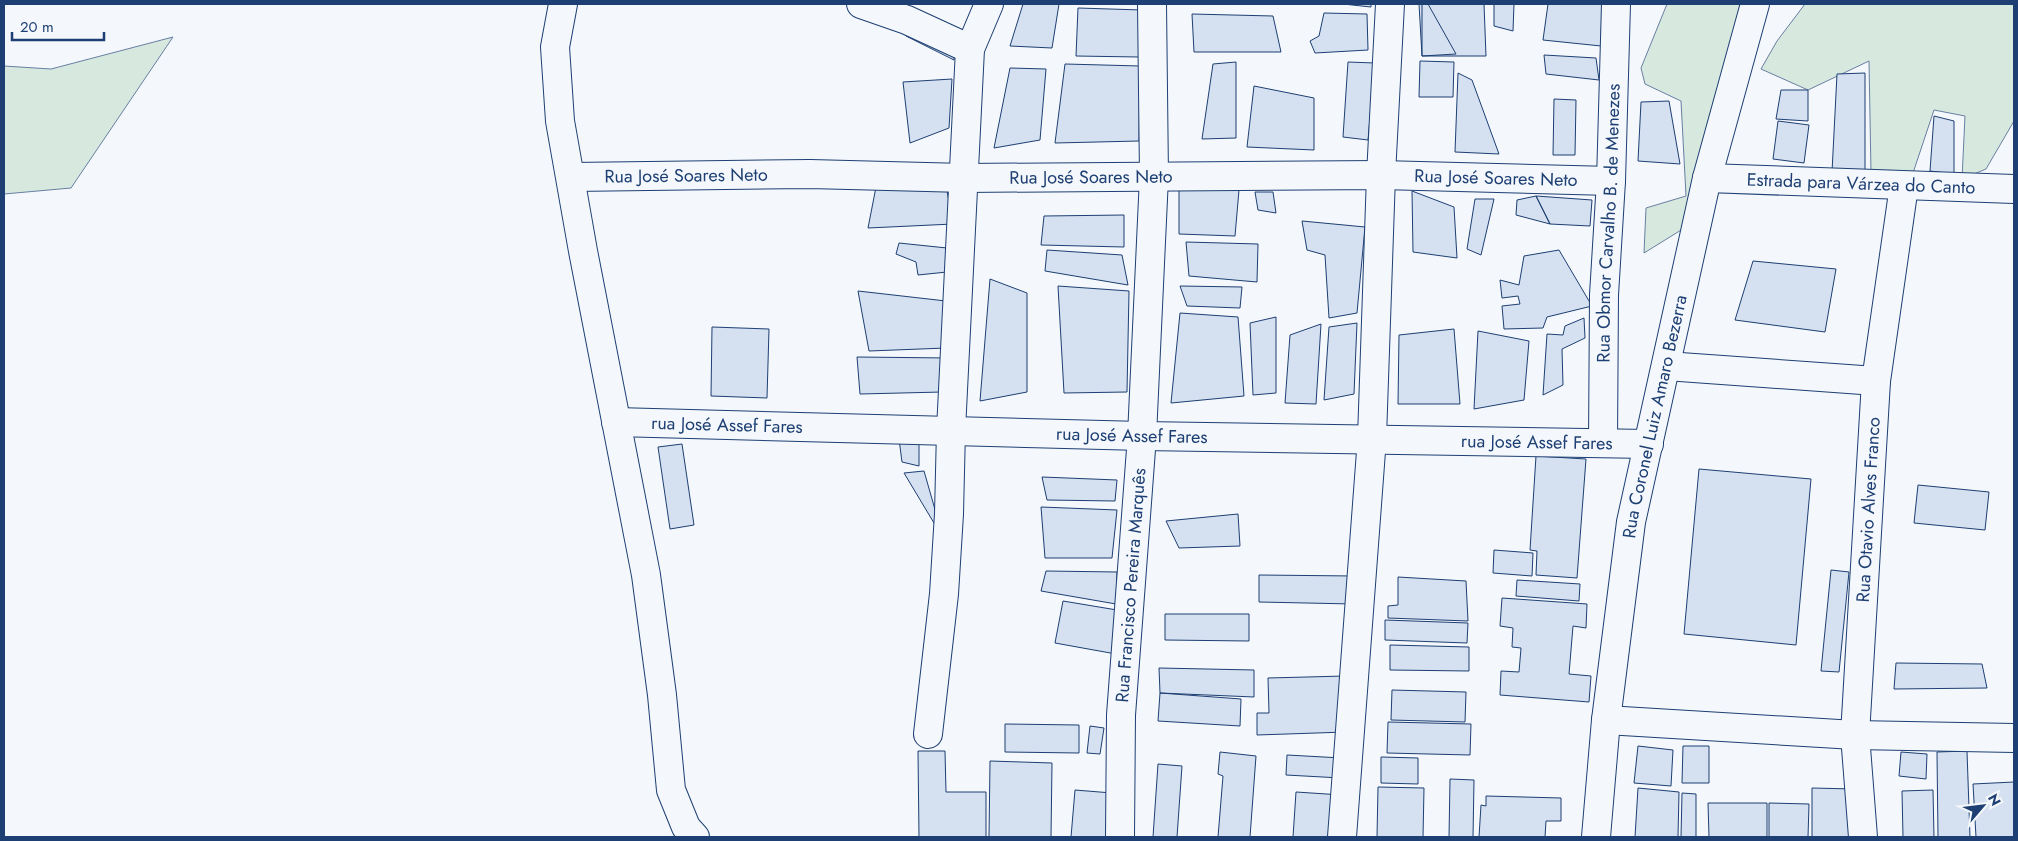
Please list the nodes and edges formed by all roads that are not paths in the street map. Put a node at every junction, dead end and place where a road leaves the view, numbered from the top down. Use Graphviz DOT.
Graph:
graph roads {
  1 [pos="563,4"];
  2 [pos="861,4"];
  3 [pos="989,4"];
  4 [pos="1152,4"];
  5 [pos="1390,4"];
  6 [pos="1616,4"];
  7 [pos="1755,4"];
  8 [pos="970,49"];
  9 [pos="1381,175"];
  10 [pos="571,177"];
  11 [pos="1154,177"];
  12 [pos="965,178"];
  13 [pos="1707,178"];
  14 [pos="1611,181"];
  15 [pos="1904,186"];
  16 [pos="2014,189"];
  17 [pos="1666,366"];
  18 [pos="1876,381"];
  19 [pos="616,422"];
  20 [pos="951,430"];
  21 [pos="1142,436"];
  22 [pos="1372,438"];
  23 [pos="1603,443"];
  24 [pos="1649,444"];
  25 [pos="1606,720"];
  26 [pos="928,734"];
  27 [pos="1855,736"];
  28 [pos="2014,738"];
  29 [pos="695,837"];
  30 [pos="1120,837"];
  31 [pos="1342,837"];
  32 [pos="1596,837"];
  33 [pos="1863,837"];
  1 -- 10 [label="street"];
  2 -- 8 [label="street"];
  3 -- 8 [label="street"];
  4 -- 11 [label="street, Rua Francisco Pereira Marquês"];
  5 -- 9 [label="street"];
  6 -- 14 [label="street, Rua Obmor Carvalho B. de Menezes"];
  7 -- 13 [label="street, Rua Coronel Luiz Amaro Bezerra"];
  8 -- 12 [label="street"];
  9 -- 11 [label="street, Rua José Soares Neto"];
  9 -- 14 [label="street, Rua José Soares Neto"];
  9 -- 22 [label="street"];
  10 -- 12 [label="street, Rua José Soares Neto"];
  10 -- 19 [label="street"];
  11 -- 12 [label="street, Rua José Soares Neto"];
  11 -- 21 [label="street, Rua Francisco Pereira Marquês"];
  12 -- 20 [label="street"];
  13 -- 15 [label="street, Estrada para Várzea do Canto"];
  13 -- 17 [label="street, Rua Coronel Luiz Amaro Bezerra"];
  14 -- 23 [label="street, Rua Obmor Carvalho B. de Menezes"];
  15 -- 16 [label="street, Estrada para Várzea do Canto"];
  15 -- 18 [label="street, Rua Otavio Alves Franco"];
  17 -- 18 [label="street"];
  17 -- 24 [label="street, Rua Coronel Luiz Amaro Bezerra"];
  18 -- 27 [label="street, Rua Otavio Alves Franco"];
  19 -- 20 [label="street, rua José Assef Fares"];
  19 -- 29 [label="street"];
  20 -- 21 [label="street, rua José Assef Fares"];
  20 -- 26 [label="street"];
  21 -- 22 [label="street, rua José Assef Fares"];
  21 -- 30 [label="street, Rua Francisco Pereira Marquês"];
  22 -- 23 [label="street, rua José Assef Fares"];
  22 -- 31 [label="street"];
  23 -- 24 [label="street, rua José Assef Fares"];
  24 -- 25 [label="street, Rua Coronel Luiz Amaro Bezerra"];
  25 -- 27 [label="street"];
  25 -- 32 [label="street, Rua Coronel Luiz Amaro Bezerra"];
  27 -- 28 [label="street"];
  27 -- 33 [label="street, Rua Otavio Alves Franco"];
}
